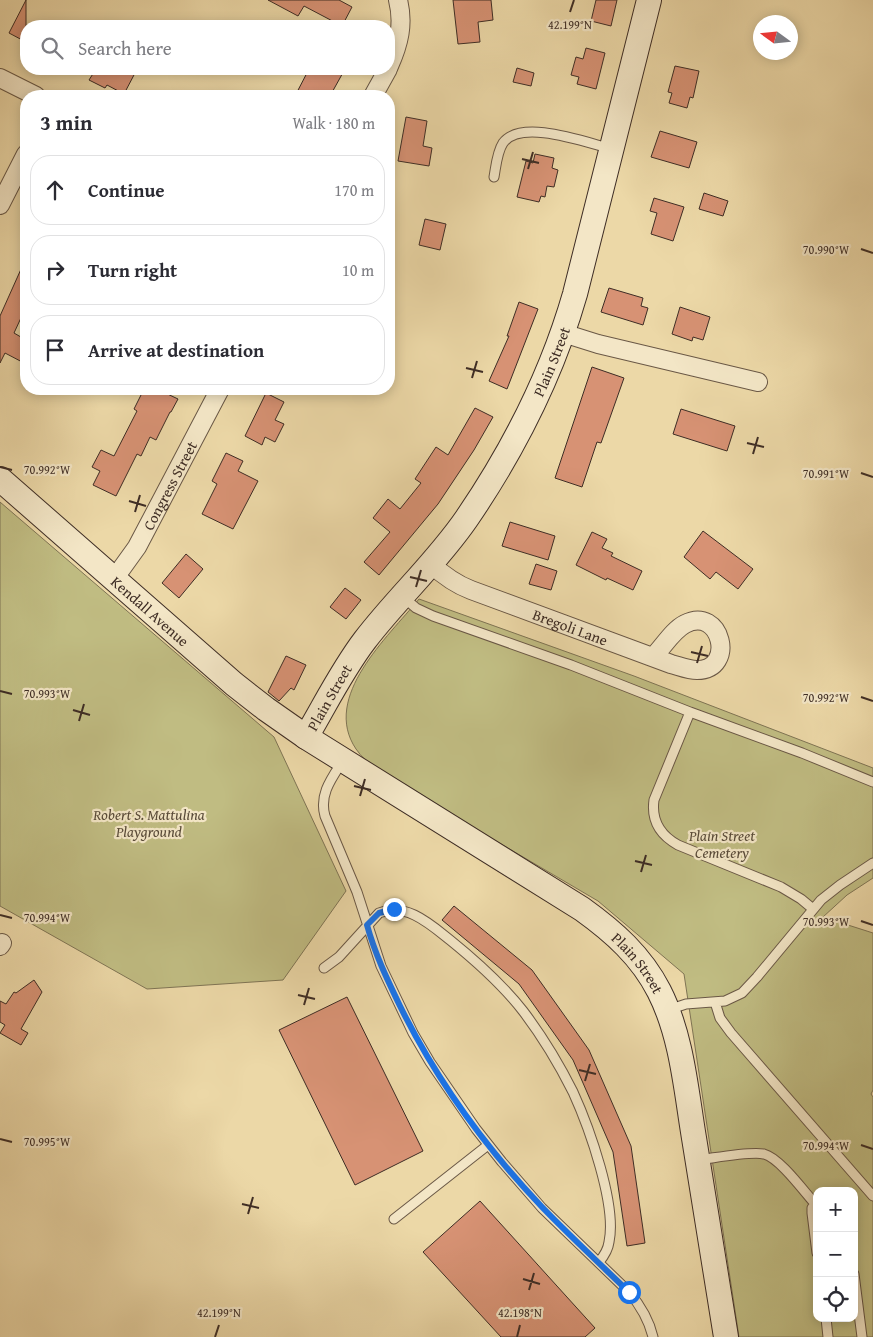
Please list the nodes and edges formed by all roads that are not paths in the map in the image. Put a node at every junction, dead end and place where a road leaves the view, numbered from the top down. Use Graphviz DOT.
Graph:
graph roads {
  1 [pos="398,0"];
  2 [pos="649,0"];
  3 [pos="395,52"];
  4 [pos="384,75"];
  5 [pos="0,78"];
  6 [pos="24,90"];
  7 [pos="376,90"];
  8 [pos="612,149"];
  9 [pos="20,166"];
  10 [pos="494,177"];
  11 [pos="0,204"];
  12 [pos="563,333"];
  13 [pos="758,382"];
  14 [pos="217,395"];
  15 [pos="0,479"];
  16 [pos="430,564"];
  17 [pos="114,579"];
  18 [pos="402,596"];
  19 [pos="653,657"];
  20 [pos="690,712"];
  21 [pos="306,737"];
  22 [pos="342,761"];
  23 [pos="873,782"];
  24 [pos="873,863"];
  25 [pos="813,909"];
  26 [pos="367,925"];
  27 [pos="324,968"];
  28 [pos="715,1002"];
  29 [pos="668,1010"];
  30 [pos="488,1145"];
  31 [pos="698,1160"];
  32 [pos="873,1196"];
  33 [pos="813,1202"];
  34 [pos="813,1207"];
  35 [pos="394,1219"];
  36 [pos="813,1221"];
  37 [pos="599,1262"];
  38 [pos="854,1277"];
  39 [pos="826,1322"];
  40 [pos="653,1337"];
  41 [pos="726,1337"];
  42 [pos="828,1337"];
  43 [pos="862,1337"];
  1 -- 3 [label="street"];
  2 -- 8 [label="street, Plain Street"];
  4 -- 7 [label="street"];
  5 -- 6 [label="street"];
  8 -- 10 [label="lane"];
  8 -- 12 [label="street, Plain Street"];
  9 -- 11 [label="street"];
  12 -- 13 [label="street"];
  12 -- 16 [label="street, Plain Street"];
  14 -- 17 [label="street, Congress Street"];
  15 -- 17 [label="street, Kendall Avenue"];
  16 -- 18 [label="street, Plain Street"];
  16 -- 19 [label="street, Bregoli Lane"];
  17 -- 21 [label="street, Kendall Avenue"];
  18 -- 20 [label="lane"];
  18 -- 21 [label="street, Plain Street"];
  19 -- 19 [label="street, Bregoli Lane"];
  20 -- 23 [label="lane"];
  20 -- 25 [label="lane"];
  21 -- 22 [label="street, Plain Street"];
  22 -- 26 [label="lane"];
  22 -- 29 [label="street, Plain Street"];
  24 -- 25 [label="lane"];
  25 -- 28 [label="lane"];
  26 -- 27 [label="lane"];
  26 -- 30 [label="lane"];
  26 -- 37 [label="lane"];
  28 -- 29 [label="lane"];
  28 -- 32 [label="lane"];
  29 -- 31 [label="street, Plain Street"];
  30 -- 35 [label="lane"];
  30 -- 37 [label="lane"];
  31 -- 33 [label="lane"];
  31 -- 41 [label="street, Plain Street"];
  34 -- 36 [label="lane"];
  37 -- 40 [label="lane"];
  38 -- 43 [label="lane"];
  39 -- 42 [label="lane"];
}
